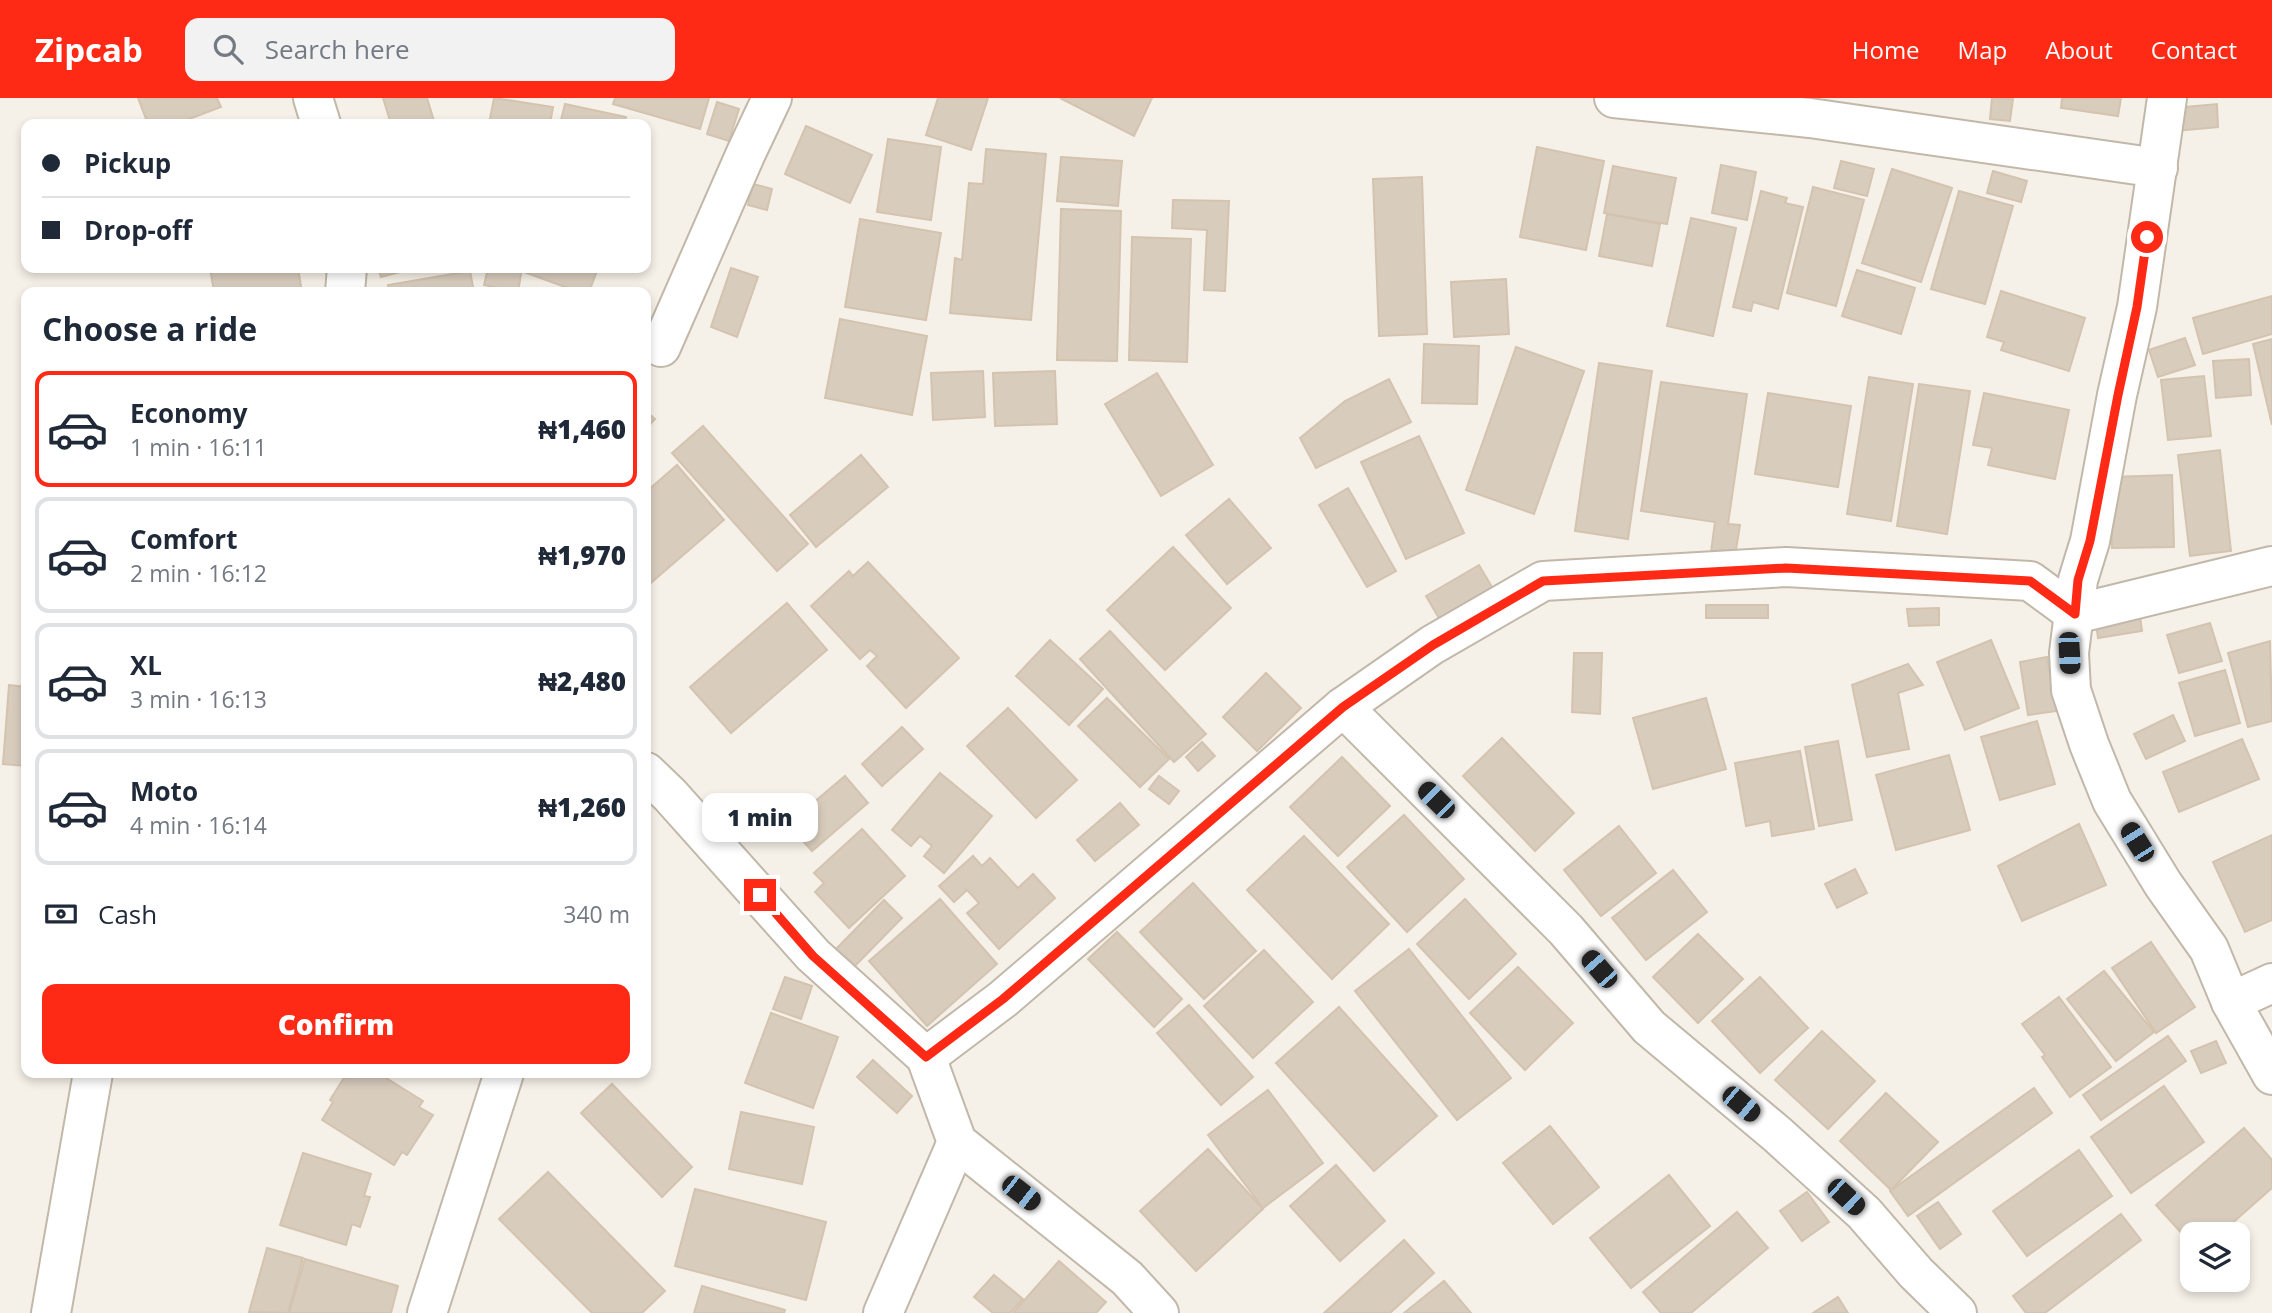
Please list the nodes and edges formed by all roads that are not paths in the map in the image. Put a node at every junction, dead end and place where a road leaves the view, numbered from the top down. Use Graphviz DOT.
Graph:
graph roads {
  1 [pos="313,98"];
  2 [pos="772,98"];
  3 [pos="1614,98"];
  4 [pos="2167,98"];
  5 [pos="319,119"];
  6 [pos="2158,167"];
  7 [pos="661,347"];
  8 [pos="2272,566"];
  9 [pos="2075,614"];
  10 [pos="1343,707"];
  11 [pos="651,777"];
  12 [pos="2272,983"];
  13 [pos="2231,1002"];
  14 [pos="926,1057"];
  15 [pos="2272,1075"];
  16 [pos="92,1078"];
  17 [pos="502,1078"];
  18 [pos="957,1142"];
  19 [pos="51,1313"];
  20 [pos="427,1313"];
  21 [pos="883,1313"];
  22 [pos="1159,1313"];
  23 [pos="1957,1313"];
  1 -- 5 [label="street"];
  2 -- 7 [label="street"];
  3 -- 6 [label="street"];
  4 -- 6 [label="street"];
  6 -- 9 [label="street"];
  8 -- 9 [label="street"];
  9 -- 10 [label="street"];
  9 -- 13 [label="street"];
  10 -- 14 [label="street"];
  10 -- 23 [label="street"];
  11 -- 14 [label="street"];
  12 -- 13 [label="street"];
  13 -- 15 [label="street"];
  14 -- 18 [label="street"];
  16 -- 19 [label="street"];
  17 -- 20 [label="street"];
  18 -- 21 [label="street"];
  18 -- 22 [label="street"];
}
